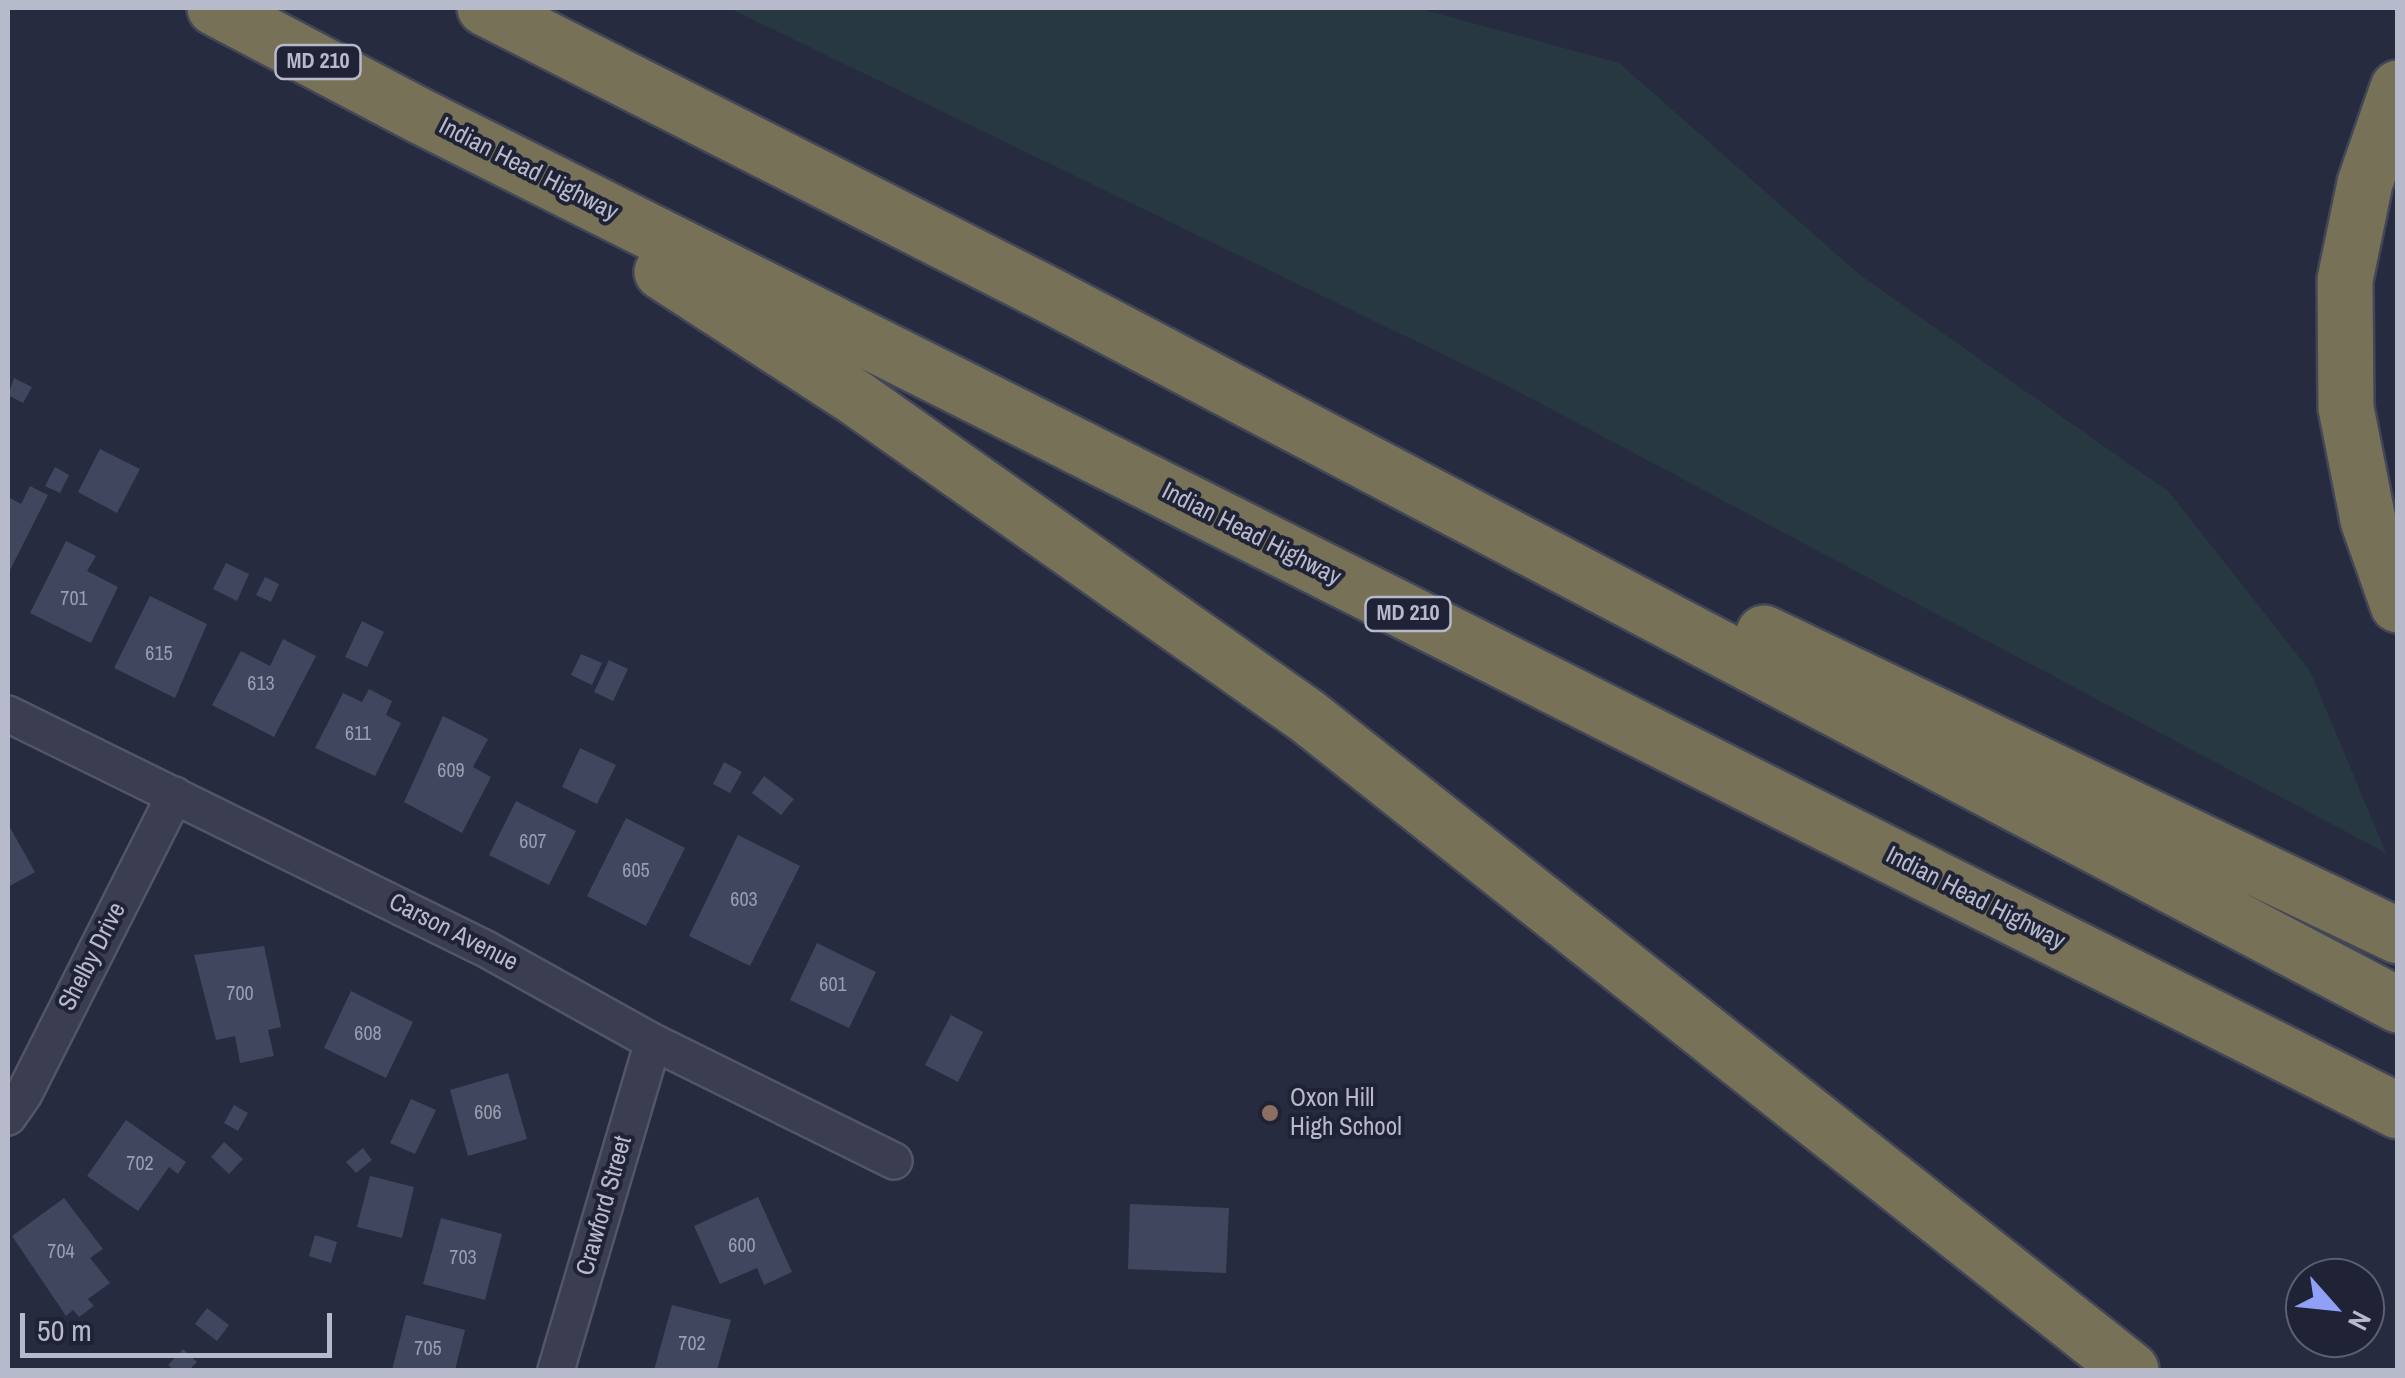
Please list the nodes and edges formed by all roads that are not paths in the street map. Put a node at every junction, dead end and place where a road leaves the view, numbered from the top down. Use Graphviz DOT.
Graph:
graph roads {
  1 [pos="215,8"];
  2 [pos="485,8"];
  3 [pos="2398,88"];
  4 [pos="420,116"];
  5 [pos="1049,296"];
  6 [pos="2398,605"];
  7 [pos="8,714"];
  8 [pos="175,795"];
  9 [pos="2398,936"];
  10 [pos="2398,1005"];
  11 [pos="653,1042"];
  12 [pos="2398,1111"];
  13 [pos="8,1117"];
  14 [pos="894,1161"];
  15 [pos="556,1370"];
  16 [pos="2131,1370"];
  1 -- 4 [label="highway, Indian Head Highway / MD 210"];
  2 -- 5 [label="highway"];
  3 -- 6 [label="highway"];
  4 -- 12 [label="highway, Indian Head Highway / MD 210"];
  4 -- 16 [label="highway"];
  5 -- 9 [label="highway"];
  5 -- 10 [label="highway"];
  7 -- 8 [label="street, Carson Avenue"];
  8 -- 11 [label="street, Carson Avenue"];
  8 -- 13 [label="street, Shelby Drive"];
  11 -- 14 [label="street, Carson Avenue"];
  11 -- 15 [label="street, Crawford Street"];
}
